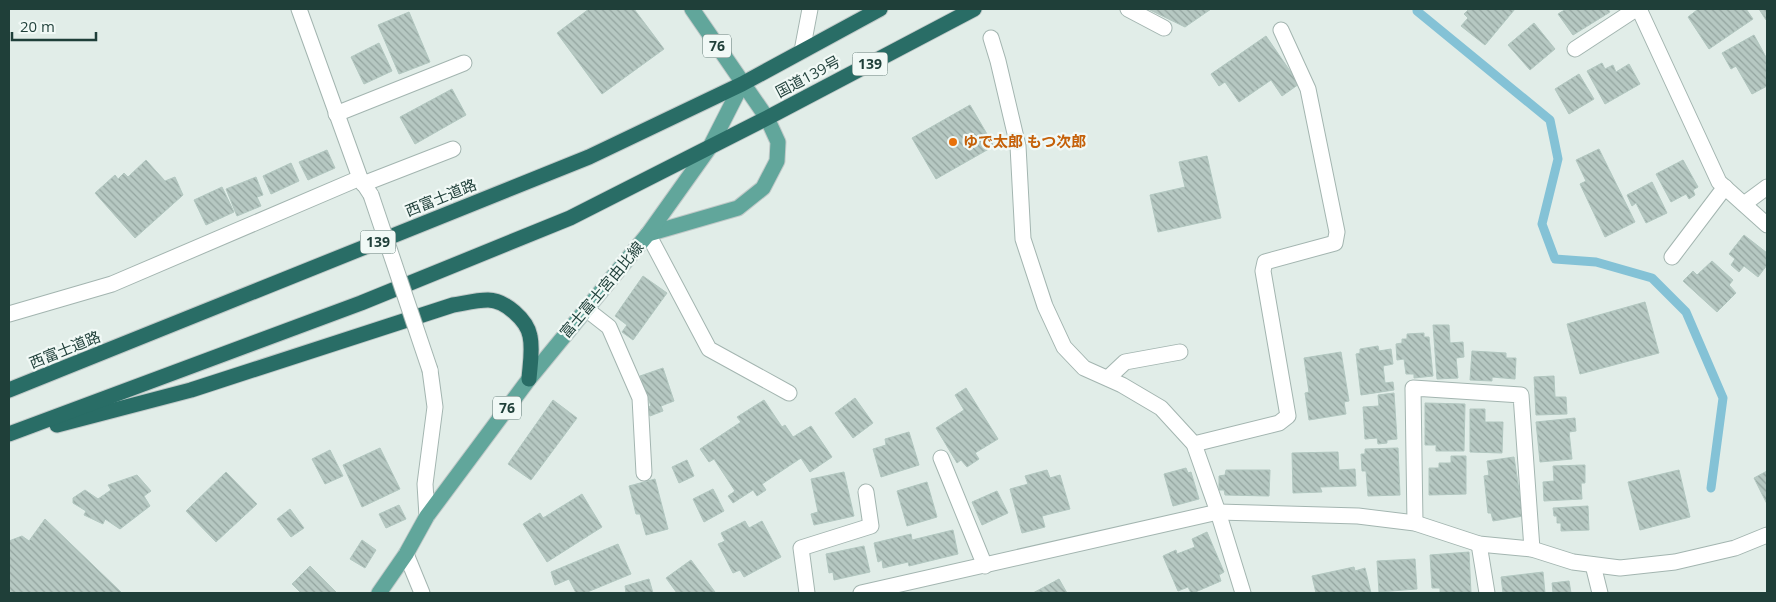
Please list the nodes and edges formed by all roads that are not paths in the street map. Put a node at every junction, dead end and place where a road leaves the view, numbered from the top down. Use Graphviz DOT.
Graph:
graph roads {
  1 [pos="299,9"];
  2 [pos="692,9"];
  3 [pos="810,9"];
  4 [pos="880,9"];
  5 [pos="974,9"];
  6 [pos="1128,9"];
  7 [pos="1636,9"];
  8 [pos="1640,9"];
  9 [pos="1164,28"];
  10 [pos="1281,30"];
  11 [pos="991,38"];
  12 [pos="1575,49"];
  13 [pos="802,51"];
  14 [pos="464,62"];
  15 [pos="742,84"];
  16 [pos="336,114"];
  17 [pos="767,118"];
  18 [pos="710,147"];
  19 [pos="453,149"];
  20 [pos="365,186"];
  21 [pos="1767,187"];
  22 [pos="1725,188"];
  23 [pos="1744,204"];
  24 [pos="1767,225"];
  25 [pos="648,234"];
  26 [pos="1672,256"];
  27 [pos="586,309"];
  28 [pos="9,314"];
  29 [pos="1180,352"];
  30 [pos="1108,378"];
  31 [pos="529,379"];
  32 [pos="9,390"];
  33 [pos="789,393"];
  34 [pos="9,435"];
  35 [pos="1194,444"];
  36 [pos="941,458"];
  37 [pos="644,474"];
  38 [pos="866,492"];
  39 [pos="1218,512"];
  40 [pos="427,516"];
  41 [pos="1415,523"];
  42 [pos="1767,535"];
  43 [pos="1480,544"];
  44 [pos="1532,549"];
  45 [pos="406,554"];
  46 [pos="1593,565"];
  47 [pos="985,566"];
  48 [pos="379,593"];
  49 [pos="422,593"];
  50 [pos="807,593"];
  51 [pos="862,593"];
  52 [pos="1243,593"];
  53 [pos="1487,593"];
  54 [pos="1600,593"];
  1 -- 16 [label="street"];
  2 -- 15 [label="main road, 富士富士宮由比線 / 76"];
  3 -- 13 [label="street"];
  4 -- 13 [label="highway, 国道139号 / 139"];
  5 -- 17 [label="highway, 国道139号 / 139"];
  6 -- 9 [label="street"];
  7 -- 12 [label="street"];
  8 -- 22 [label="street"];
  10 -- 35 [label="street"];
  11 -- 30 [label="street"];
  13 -- 15 [label="highway, 国道139号 / 139"];
  14 -- 16 [label="street"];
  15 -- 17 [label="main road, 富士富士宮由比線 / 76"];
  15 -- 18 [label="main road"];
  15 -- 32 [label="highway, 西富士道路 / 139"];
  16 -- 20 [label="street"];
  17 -- 18 [label="highway, 国道139号 / 139"];
  17 -- 25 [label="main road, 富士富士宮由比線 / 76"];
  18 -- 25 [label="main road"];
  18 -- 34 [label="highway, 139"];
  19 -- 20 [label="street"];
  20 -- 28 [label="street"];
  20 -- 40 [label="street, bridge"];
  21 -- 23 [label="street"];
  22 -- 23 [label="street"];
  22 -- 26 [label="street"];
  23 -- 24 [label="street"];
  25 -- 27 [label="main road, 富士富士宮由比線 / 76"];
  25 -- 33 [label="street"];
  27 -- 31 [label="main road, 富士富士宮由比線 / 76"];
  27 -- 37 [label="street"];
  29 -- 30 [label="street"];
  30 -- 35 [label="street"];
  31 -- 34 [label="highway"];
  31 -- 40 [label="main road, 富士富士宮由比線 / 76"];
  35 -- 39 [label="street"];
  36 -- 47 [label="street"];
  38 -- 50 [label="street"];
  39 -- 41 [label="street"];
  39 -- 47 [label="street"];
  39 -- 52 [label="street"];
  40 -- 45 [label="main road, 富士富士宮由比線 / 76"];
  41 -- 43 [label="street"];
  41 -- 44 [label="street"];
  42 -- 46 [label="street"];
  43 -- 44 [label="street"];
  43 -- 53 [label="street"];
  44 -- 46 [label="street"];
  45 -- 48 [label="main road, 富士富士宮由比線 / 76"];
  45 -- 49 [label="street"];
  46 -- 54 [label="street"];
  47 -- 51 [label="street"];
}
